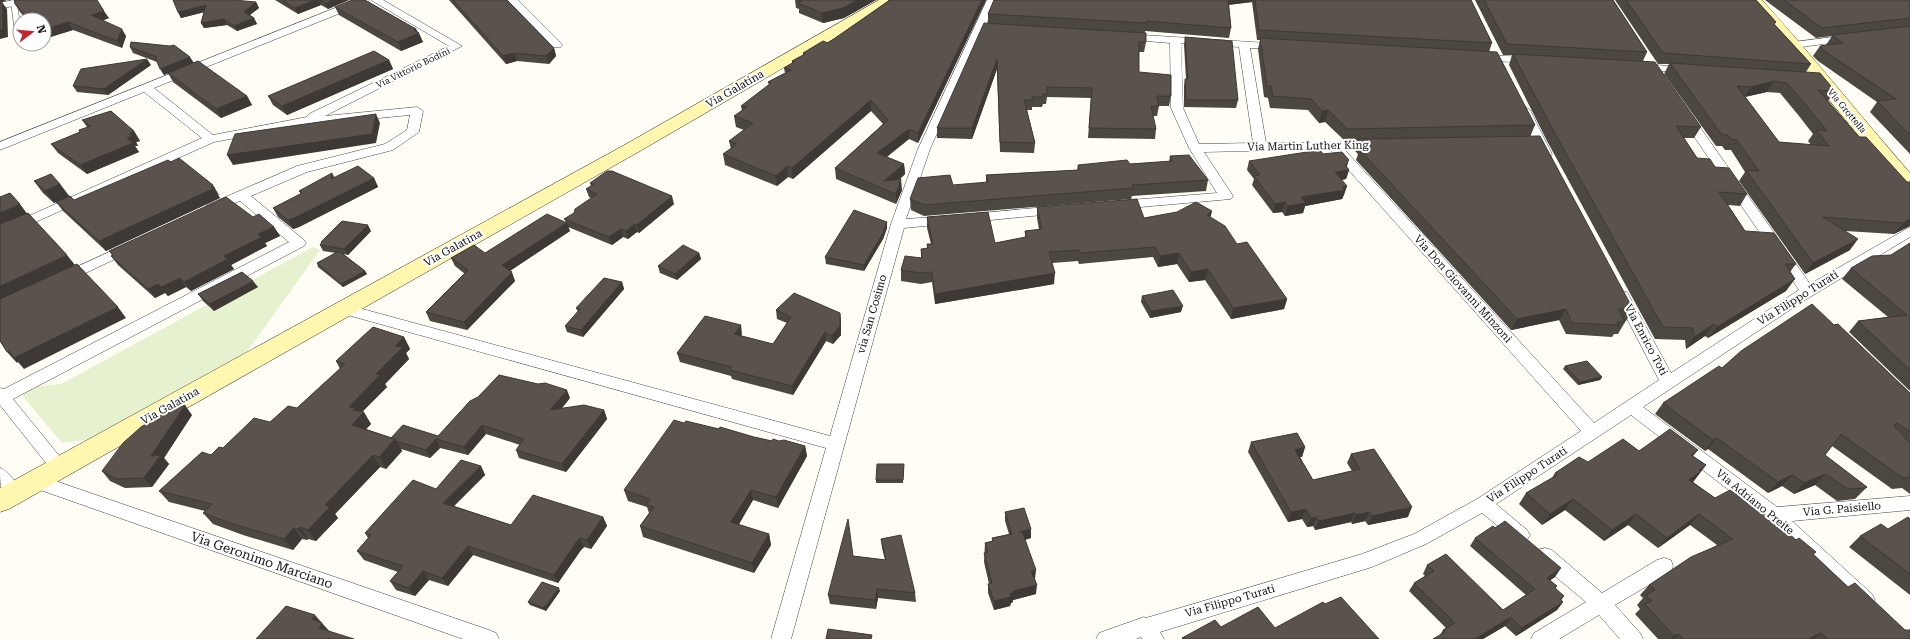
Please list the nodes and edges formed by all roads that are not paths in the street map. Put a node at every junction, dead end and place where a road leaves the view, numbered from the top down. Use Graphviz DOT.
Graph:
graph roads {
  1 [pos="26,0"];
  2 [pos="364,0"];
  3 [pos="376,0"];
  4 [pos="512,0"];
  5 [pos="890,0"];
  6 [pos="992,0"];
  7 [pos="1754,0"];
  8 [pos="14,3"];
  9 [pos="0,6"];
  10 [pos="15,12"];
  11 [pos="979,28"];
  12 [pos="995,29"];
  13 [pos="1113,36"];
  14 [pos="1864,36"];
  15 [pos="1175,40"];
  16 [pos="1244,44"];
  17 [pos="557,45"];
  18 [pos="1794,45"];
  19 [pos="1492,46"];
  20 [pos="1292,47"];
  21 [pos="1645,55"];
  22 [pos="1467,57"];
  23 [pos="1499,59"];
  24 [pos="1537,61"];
  25 [pos="1630,66"];
  26 [pos="1653,68"];
  27 [pos="1701,71"];
  28 [pos="1506,72"];
  29 [pos="1662,81"];
  30 [pos="146,88"];
  31 [pos="1519,100"];
  32 [pos="1680,107"];
  33 [pos="305,121"];
  34 [pos="211,139"];
  35 [pos="1524,142"];
  36 [pos="1540,142"];
  37 [pos="1389,145"];
  38 [pos="0,146"];
  39 [pos="1334,146"];
  40 [pos="1260,147"];
  41 [pos="1195,148"];
  42 [pos="1551,162"];
  43 [pos="1910,185"];
  44 [pos="241,195"];
  45 [pos="1108,206"];
  46 [pos="1070,209"];
  47 [pos="198,215"];
  48 [pos="898,224"];
  49 [pos="1910,231"];
  50 [pos="0,234"];
  51 [pos="142,241"];
  52 [pos="50,284"];
  53 [pos="1617,286"];
  54 [pos="1806,298"];
  55 [pos="344,309"];
  56 [pos="1668,382"];
  57 [pos="1,395"];
  58 [pos="1631,406"];
  59 [pos="1592,432"];
  60 [pos="835,444"];
  61 [pos="60,468"];
  62 [pos="35,481"];
  63 [pos="4,490"];
  64 [pos="1910,503"];
  65 [pos="1483,504"];
  66 [pos="1774,515"];
  67 [pos="1664,566"];
  68 [pos="1602,604"];
  69 [pos="1878,612"];
  70 [pos="1149,633"];
  71 [pos="489,639"];
  72 [pos="781,639"];
  73 [pos="1106,639"];
  74 [pos="1541,639"];
  75 [pos="1633,639"];
  1 -- 8 [label="street"];
  2 -- 30 [label="street"];
  3 -- 33 [label="street, Via Vittorio Bodini"];
  4 -- 17 [label="street"];
  5 -- 55 [label="street, Via Galatina"];
  6 -- 11 [label="street, via San Cosimo"];
  7 -- 18 [label="street, Via Grottella"];
  8 -- 9 [label="street"];
  8 -- 10 [label="lane"];
  11 -- 12 [label="street"];
  11 -- 48 [label="street, via San Cosimo"];
  13 -- 15 [label="street"];
  14 -- 18 [label="street"];
  15 -- 16 [label="street"];
  15 -- 41 [label="street"];
  16 -- 20 [label="street"];
  16 -- 40 [label="street"];
  18 -- 43 [label="street, Via Grottella"];
  19 -- 23 [label="street"];
  21 -- 26 [label="street"];
  22 -- 23 [label="street"];
  23 -- 24 [label="street"];
  23 -- 28 [label="street"];
  25 -- 26 [label="street"];
  26 -- 27 [label="street"];
  26 -- 29 [label="street"];
  30 -- 34 [label="street"];
  30 -- 38 [label="street"];
  31 -- 36 [label="street"];
  32 -- 54 [label="street"];
  33 -- 34 [label="street"];
  33 -- 44 [label="street"];
  34 -- 50 [label="street"];
  35 -- 36 [label="street"];
  36 -- 42 [label="street"];
  37 -- 39 [label="street, Via Martin Luther King"];
  39 -- 40 [label="street, Via Martin Luther King"];
  39 -- 59 [label="street, Via Don Giovanni Minzoni"];
  40 -- 41 [label="street, Via Martin Luther King"];
  41 -- 45 [label="street"];
  44 -- 47 [label="street"];
  44 -- 57 [label="street"];
  46 -- 48 [label="street"];
  48 -- 60 [label="street, via San Cosimo"];
  49 -- 54 [label="street, Via Filippo Turati"];
  51 -- 52 [label="street"];
  53 -- 56 [label="street, Via Enrico Toti"];
  54 -- 56 [label="street, Via Filippo Turati"];
  55 -- 60 [label="street"];
  55 -- 61 [label="street, Via Galatina"];
  56 -- 58 [label="street, Via Filippo Turati"];
  57 -- 61 [label="street"];
  58 -- 59 [label="street, Via Filippo Turati"];
  58 -- 66 [label="street, Via Adriano Preite"];
  59 -- 65 [label="street, Via Filippo Turati"];
  60 -- 72 [label="street, via San Cosimo"];
  61 -- 62 [label="street, Via Galatina"];
  62 -- 63 [label="street, Via Galatina"];
  62 -- 71 [label="street, Via Geronimo Marciano"];
  64 -- 66 [label="street, Via G. Paisiello"];
  65 -- 68 [label="street"];
  65 -- 70 [label="street, Via Filippo Turati"];
  66 -- 69 [label="street, Via Adriano Preite"];
  67 -- 68 [label="street"];
  68 -- 74 [label="street"];
  68 -- 75 [label="street"];
  70 -- 73 [label="street, Via Filippo Turati"];
}
